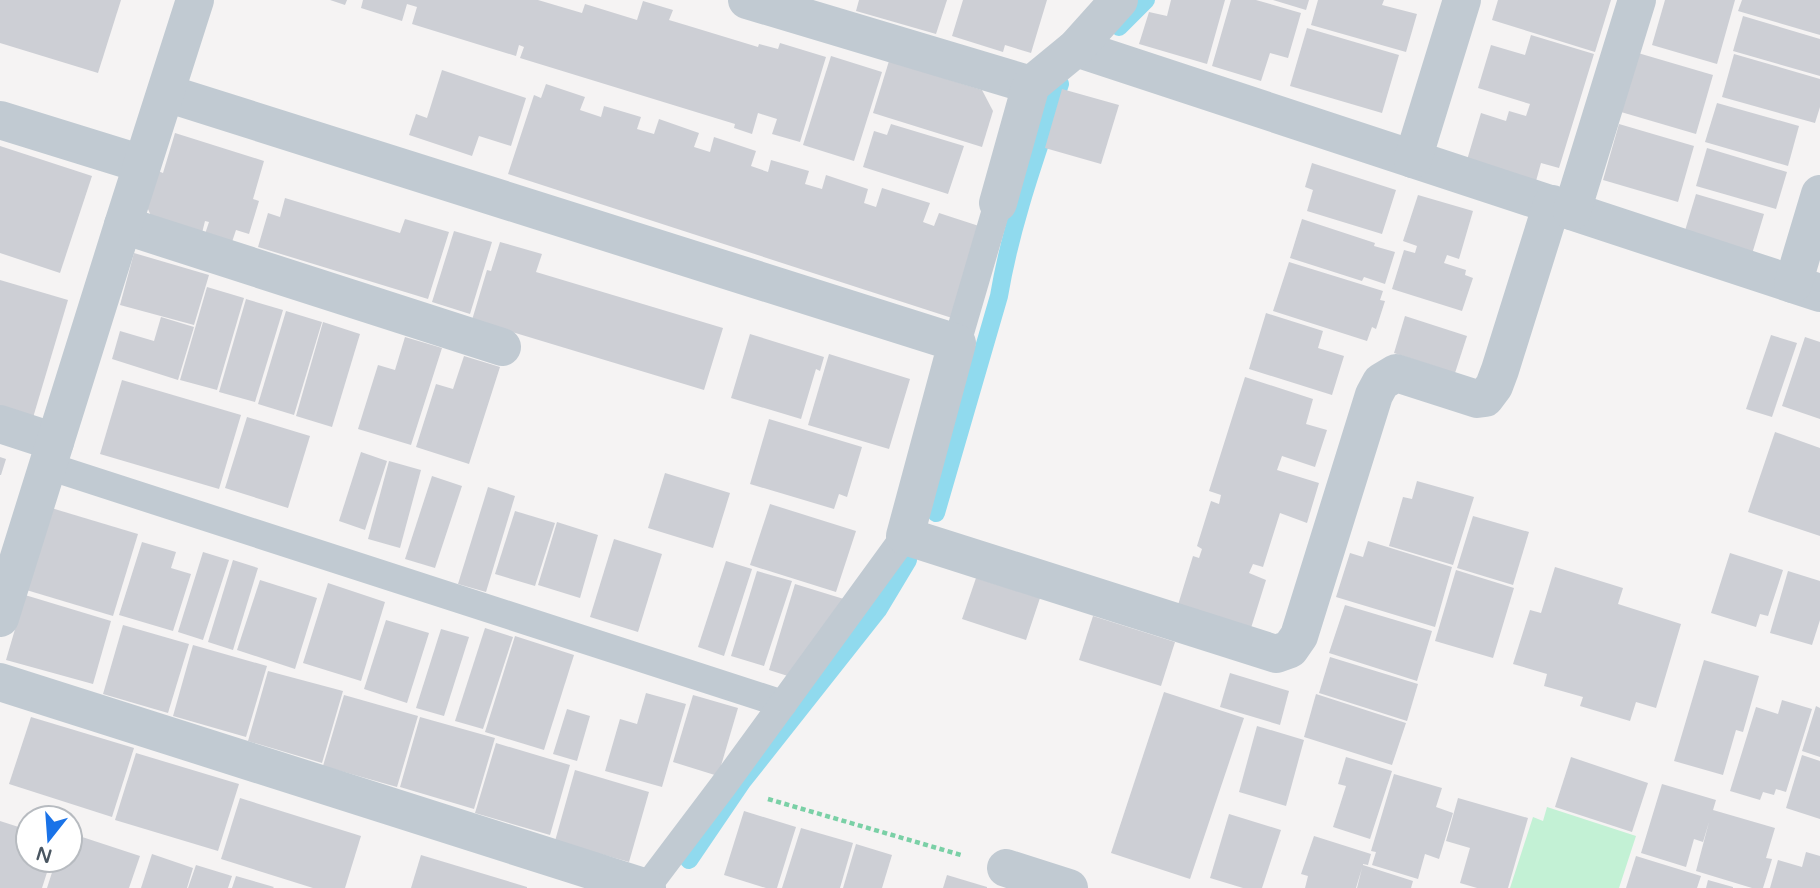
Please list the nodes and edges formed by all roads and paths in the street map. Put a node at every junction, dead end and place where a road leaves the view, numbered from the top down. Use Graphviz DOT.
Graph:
graph roads {
  1 [pos="195,0"];
  2 [pos="747,0"];
  3 [pos="1119,0"];
  4 [pos="1462,0"];
  5 [pos="1637,0"];
  6 [pos="1076,48"];
  7 [pos="1031,85"];
  8 [pos="166,93"];
  9 [pos="0,120"];
  10 [pos="1413,159"];
  11 [pos="142,164"];
  12 [pos="1820,194"];
  13 [pos="998,203"];
  14 [pos="1562,208"];
  15 [pos="123,225"];
  16 [pos="1806,288"];
  17 [pos="957,343"];
  18 [pos="502,347"];
  19 [pos="0,424"];
  20 [pos="52,454"];
  21 [pos="905,536"];
  22 [pos="0,618"];
  23 [pos="0,682"];
  24 [pos="783,704"];
  25 [pos="723,786"];
  26 [pos="1006,868"];
  27 [pos="646,888"];
  28 [pos="1069,888"];
  1 -- 8 [label="street"];
  2 -- 7 [label="street"];
  3 -- 6 [label="street"];
  4 -- 10 [label="street"];
  5 -- 14 [label="street"];
  6 -- 7 [label="street"];
  6 -- 10 [label="street"];
  7 -- 13 [label="street"];
  8 -- 11 [label="street"];
  8 -- 17 [label="street"];
  9 -- 11 [label="street"];
  10 -- 14 [label="street"];
  11 -- 15 [label="street"];
  12 -- 16 [label="street"];
  13 -- 17 [label="lane"];
  14 -- 16 [label="street"];
  14 -- 21 [label="street"];
  15 -- 18 [label="street"];
  15 -- 20 [label="street"];
  17 -- 21 [label="street"];
  19 -- 20 [label="street"];
  20 -- 22 [label="street"];
  20 -- 24 [label="lane"];
  21 -- 24 [label="lane"];
  23 -- 27 [label="street"];
  24 -- 25 [label="lane"];
  25 -- 26 [label="path"];
  25 -- 27 [label="lane"];
  26 -- 28 [label="street"];
}
